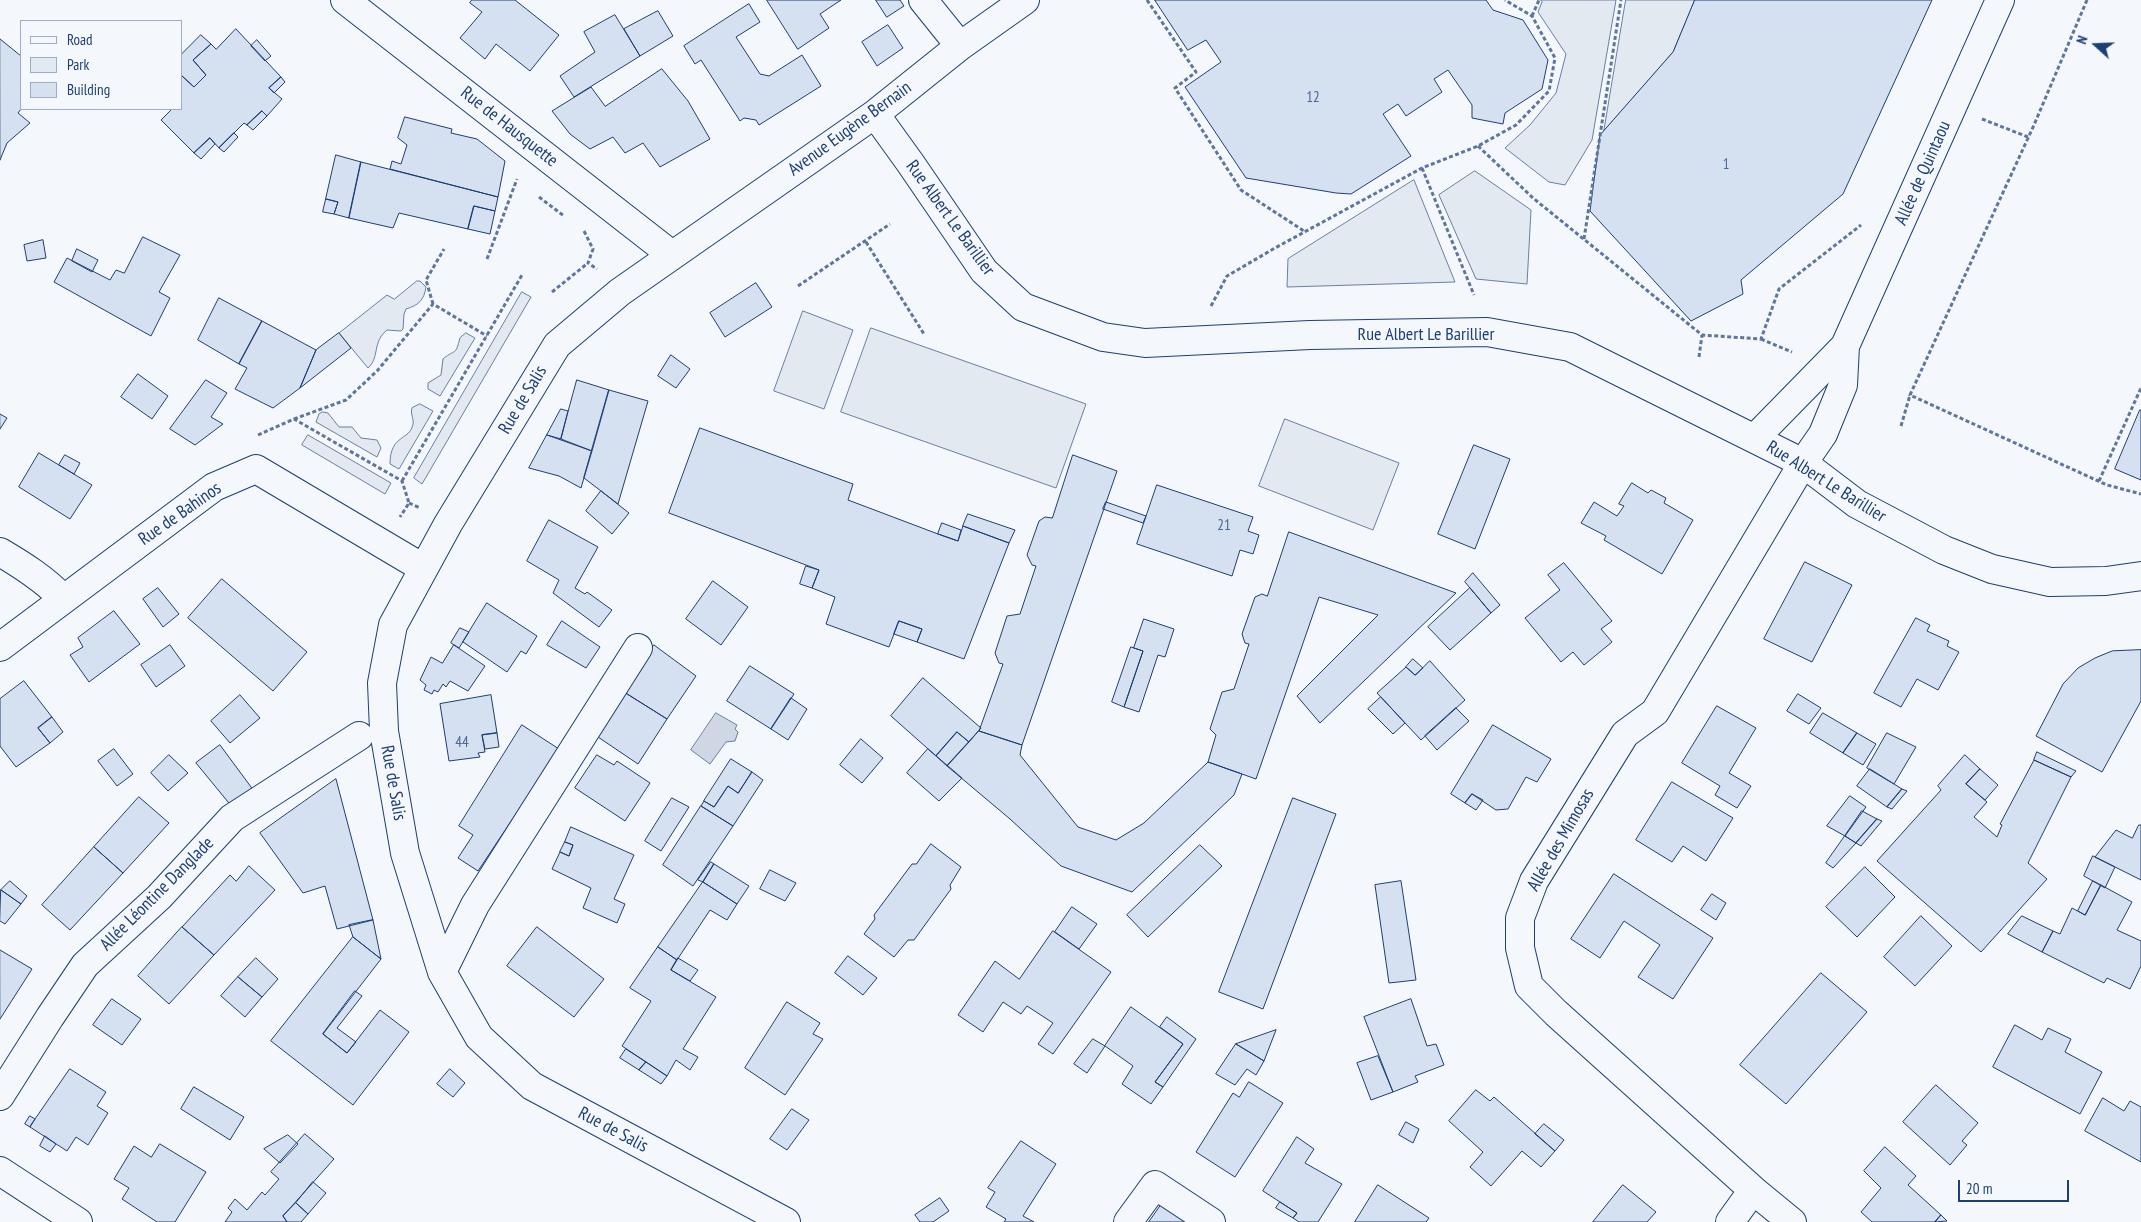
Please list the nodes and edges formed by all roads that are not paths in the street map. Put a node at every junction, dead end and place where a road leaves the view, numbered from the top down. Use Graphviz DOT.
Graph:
graph roads {
  1 [pos="345,0"];
  2 [pos="923,0"];
  3 [pos="1025,0"];
  4 [pos="2000,0"];
  5 [pos="960,46"];
  6 [pos="875,114"];
  7 [pos="672,255"];
  8 [pos="1846,346"];
  9 [pos="1755,438"];
  10 [pos="1803,463"];
  11 [pos="0,552"];
  12 [pos="424,568"];
  13 [pos="2141,576"];
  14 [pos="63,599"];
  15 [pos="0,646"];
  16 [pos="638,648"];
  17 [pos="359,736"];
  18 [pos="442,972"];
  19 [pos="0,1096"];
  20 [pos="0,1171"];
  21 [pos="1753,1190"];
  22 [pos="78,1222"];
  23 [pos="786,1222"];
  24 [pos="1128,1222"];
  25 [pos="1211,1222"];
  26 [pos="1730,1222"];
  27 [pos="1792,1222"];
  1 -- 7 [label="street, Rue de Hausquette"];
  2 -- 5 [label="street"];
  3 -- 5 [label="street, Avenue Eugène Bernain"];
  4 -- 8 [label="street, Allée de Quintaou"];
  5 -- 6 [label="street, Avenue Eugène Bernain"];
  6 -- 7 [label="street, Avenue Eugène Bernain"];
  6 -- 9 [label="street, Rue Albert Le Barillier"];
  7 -- 12 [label="street, Rue de Salis"];
  8 -- 9 [label="street, Allée de Quintaou"];
  8 -- 10 [label="street, Allée de Quintaou"];
  9 -- 10 [label="street, Rue Albert Le Barillier"];
  10 -- 13 [label="street, Rue Albert Le Barillier"];
  10 -- 21 [label="street, Allée des Mimosas"];
  11 -- 14 [label="street"];
  12 -- 14 [label="street, Rue de Bahinos"];
  12 -- 18 [label="street, Rue de Salis"];
  14 -- 15 [label="street, Rue de Bahinos"];
  16 -- 18 [label="street"];
  17 -- 19 [label="street, Allée Léontine Danglade"];
  18 -- 23 [label="street, Rue de Salis"];
  20 -- 22 [label="street"];
  21 -- 26 [label="street"];
  21 -- 27 [label="street, Allée des Mimosas"];
  24 -- 25 [label="street"];
}
